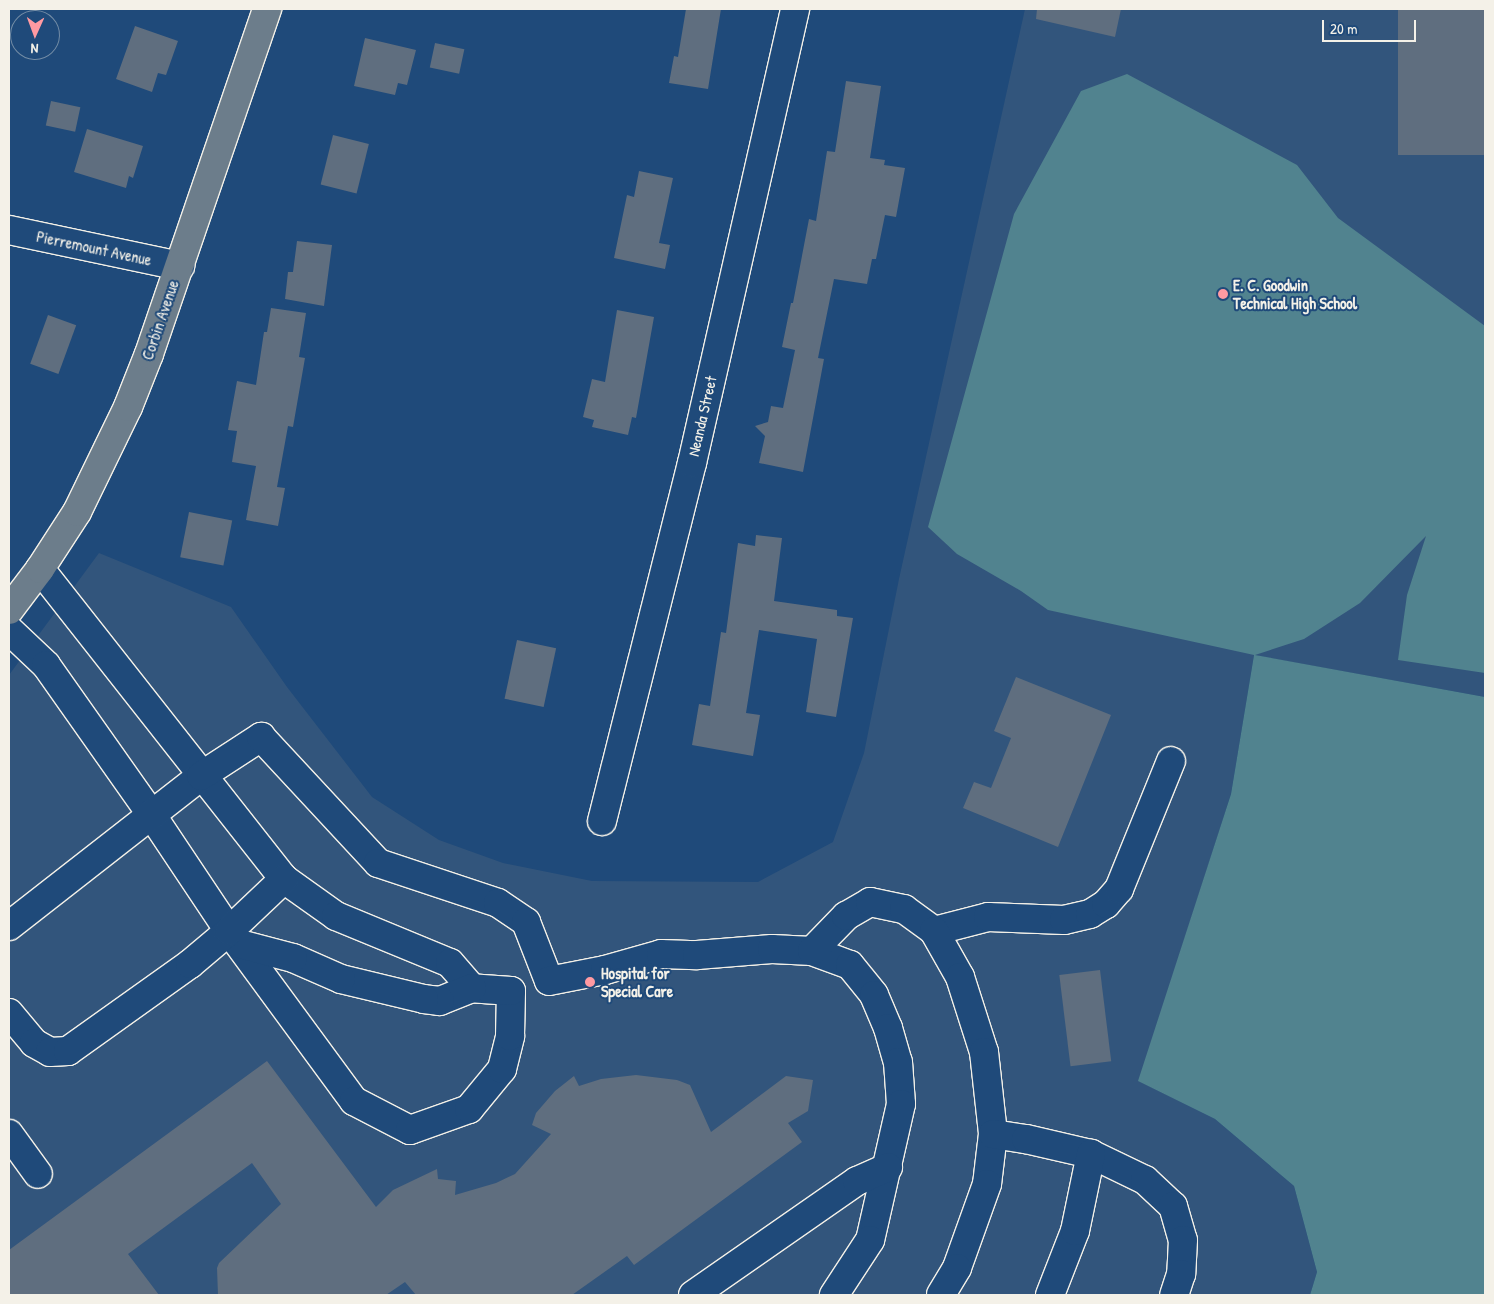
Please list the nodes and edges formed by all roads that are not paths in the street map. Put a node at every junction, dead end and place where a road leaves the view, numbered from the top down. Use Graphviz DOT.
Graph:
graph roads {
  1 [pos="267,9"];
  2 [pos="795,9"];
  3 [pos="9,230"];
  4 [pos="180,266"];
  5 [pos="40,568"];
  6 [pos="9,610"];
  7 [pos="9,630"];
  8 [pos="1171,761"];
  9 [pos="201,776"];
  10 [pos="151,814"];
  11 [pos="602,821"];
  12 [pos="284,880"];
  13 [pos="9,926"];
  14 [pos="934,931"];
  15 [pos="235,938"];
  16 [pos="812,951"];
  17 [pos="549,981"];
  18 [pos="472,988"];
  19 [pos="512,991"];
  20 [pos="9,1013"];
  21 [pos="9,1134"];
  22 [pos="993,1134"];
  23 [pos="1091,1154"];
  24 [pos="888,1167"];
  25 [pos="38,1174"];
  26 [pos="693,1295"];
  27 [pos="834,1295"];
  28 [pos="941,1295"];
  29 [pos="1050,1295"];
  30 [pos="1174,1295"];
  1 -- 4 [label="main road, Corbin Avenue"];
  2 -- 11 [label="street, Neanda Street"];
  3 -- 4 [label="street, Pierremount Avenue"];
  4 -- 5 [label="main road, Corbin Avenue"];
  5 -- 6 [label="main road, Corbin Avenue"];
  5 -- 9 [label="street"];
  7 -- 10 [label="street"];
  8 -- 14 [label="street"];
  9 -- 10 [label="street"];
  9 -- 12 [label="street"];
  9 -- 17 [label="street"];
  10 -- 13 [label="street"];
  10 -- 15 [label="street"];
  12 -- 15 [label="street"];
  12 -- 18 [label="street"];
  14 -- 16 [label="street"];
  14 -- 22 [label="street"];
  15 -- 18 [label="street"];
  15 -- 19 [label="street"];
  15 -- 20 [label="street"];
  16 -- 17 [label="street"];
  16 -- 24 [label="street"];
  17 -- 19 [label="street"];
  18 -- 19 [label="street"];
  21 -- 25 [label="street"];
  22 -- 23 [label="street"];
  22 -- 28 [label="street"];
  23 -- 29 [label="street"];
  23 -- 30 [label="street"];
  24 -- 26 [label="street"];
  24 -- 27 [label="street"];
}
